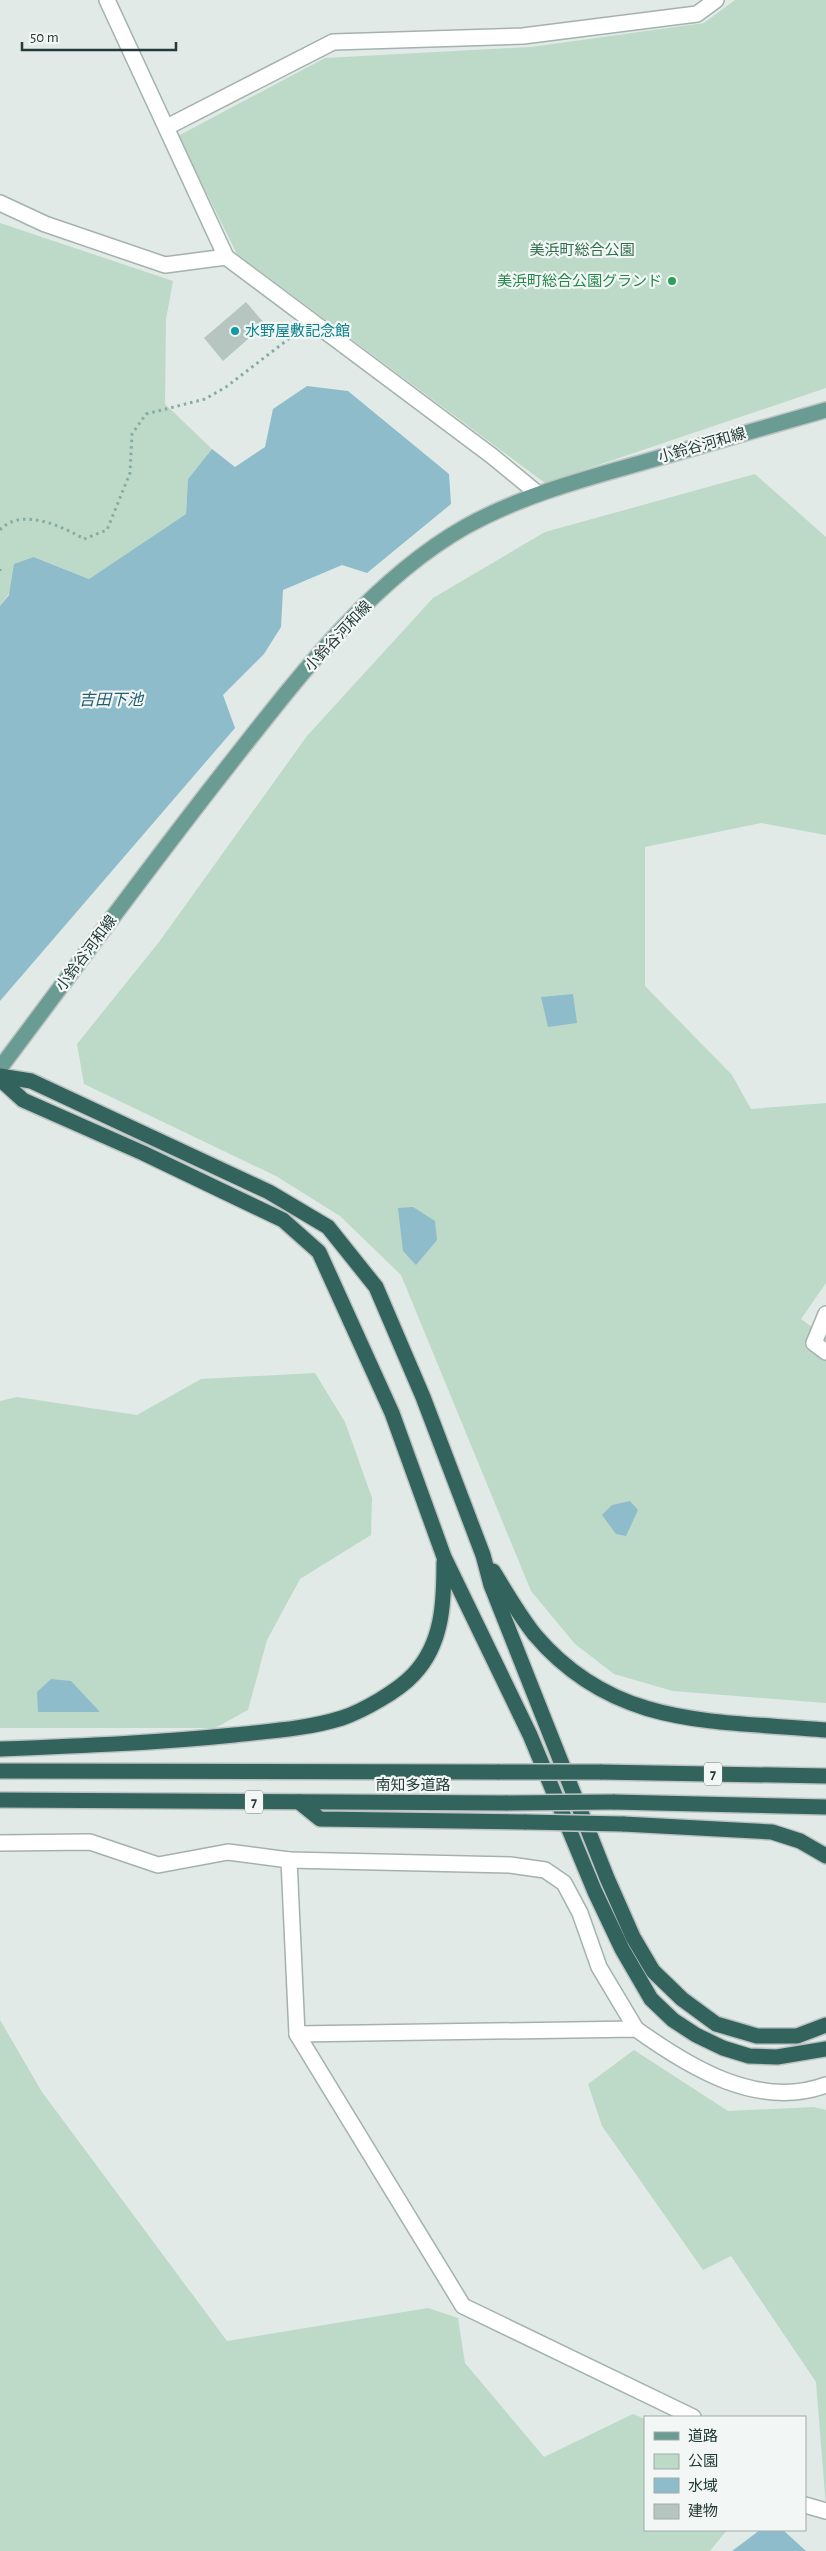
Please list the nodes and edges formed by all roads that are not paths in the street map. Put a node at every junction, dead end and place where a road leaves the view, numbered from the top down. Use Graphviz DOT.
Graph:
graph roads {
  1 [pos="107,0"];
  2 [pos="716,0"];
  3 [pos="167,127"];
  4 [pos="0,203"];
  5 [pos="226,257"];
  6 [pos="826,410"];
  7 [pos="537,493"];
  8 [pos="0,1068"];
  9 [pos="0,1077"];
  10 [pos="826,1314"];
  11 [pos="826,1352"];
  12 [pos="483,1555"];
  13 [pos="444,1557"];
  14 [pos="826,1730"];
  15 [pos="0,1749"];
  16 [pos="0,1771"];
  17 [pos="826,1776"];
  18 [pos="0,1800"];
  19 [pos="299,1802"];
  20 [pos="826,1807"];
  21 [pos="0,1843"];
  22 [pos="826,1856"];
  23 [pos="289,1860"];
  24 [pos="826,2025"];
  25 [pos="636,2029"];
  26 [pos="297,2034"];
  27 [pos="826,2049"];
  28 [pos="826,2085"];
  29 [pos="691,2416"];
  30 [pos="806,2505"];
  31 [pos="826,2511"];
  1 -- 3 [label="street"];
  2 -- 3 [label="street"];
  3 -- 5 [label="street"];
  4 -- 5 [label="street"];
  5 -- 7 [label="street"];
  6 -- 7 [label="main road, 小鈴谷河和線"];
  7 -- 8 [label="main road, 小鈴谷河和線"];
  9 -- 12 [label="highway"];
  9 -- 13 [label="highway"];
  10 -- 11 [label="street"];
  12 -- 14 [label="highway"];
  12 -- 24 [label="highway"];
  13 -- 15 [label="highway"];
  13 -- 27 [label="highway"];
  16 -- 17 [label="highway, 南知多道路 / 7, bridge"];
  18 -- 19 [label="highway, 南知多道路 / 7"];
  19 -- 20 [label="highway, 南知多道路 / 7, bridge"];
  19 -- 22 [label="highway, bridge"];
  21 -- 23 [label="street"];
  23 -- 25 [label="street"];
  23 -- 26 [label="street"];
  25 -- 26 [label="street"];
  25 -- 28 [label="street"];
  26 -- 29 [label="street"];
  30 -- 31 [label="street"];
}
